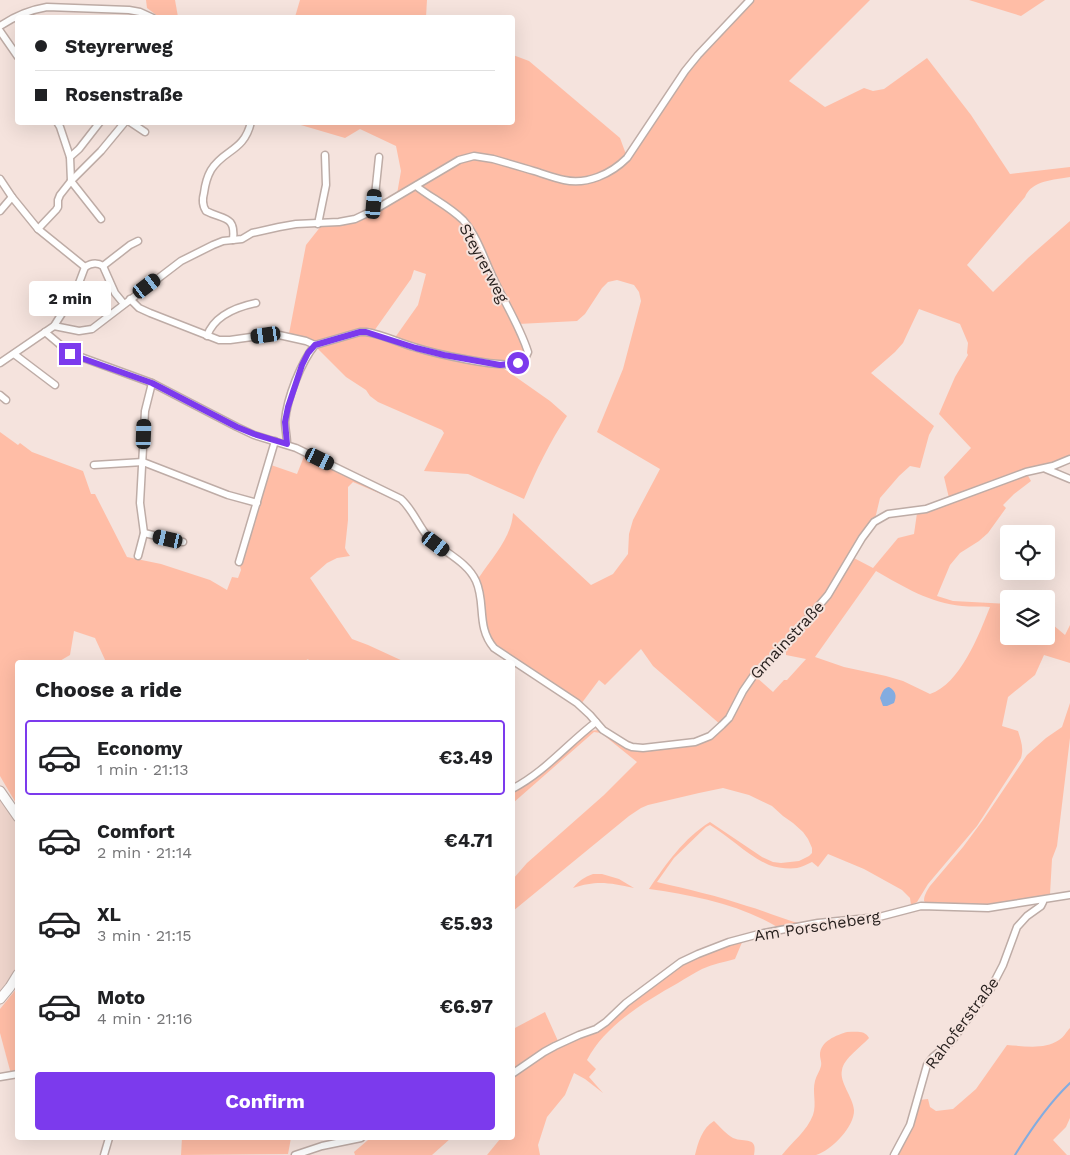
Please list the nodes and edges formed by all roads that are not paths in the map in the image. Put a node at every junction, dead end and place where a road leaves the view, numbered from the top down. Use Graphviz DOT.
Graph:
graph roads {
  1 [pos="750,0"];
  2 [pos="20,15"];
  3 [pos="146,15"];
  4 [pos="15,18"];
  5 [pos="0,26"];
  6 [pos="0,31"];
  7 [pos="15,53"];
  8 [pos="59,125"];
  9 [pos="98,125"];
  10 [pos="122,125"];
  11 [pos="134,125"];
  12 [pos="250,125"];
  13 [pos="145,132"];
  14 [pos="325,155"];
  15 [pos="70,157"];
  16 [pos="379,157"];
  17 [pos="0,179"];
  18 [pos="71,181"];
  19 [pos="416,186"];
  20 [pos="12,197"];
  21 [pos="376,209"];
  22 [pos="0,212"];
  23 [pos="101,219"];
  24 [pos="318,224"];
  25 [pos="38,229"];
  26 [pos="233,240"];
  27 [pos="138,241"];
  28 [pos="103,266"];
  29 [pos="85,267"];
  30 [pos="130,299"];
  31 [pos="256,303"];
  32 [pos="124,304"];
  33 [pos="54,326"];
  34 [pos="45,332"];
  35 [pos="207,336"];
  36 [pos="315,345"];
  37 [pos="14,354"];
  38 [pos="0,363"];
  39 [pos="152,383"];
  40 [pos="55,385"];
  41 [pos="0,395"];
  42 [pos="6,400"];
  43 [pos="275,441"];
  44 [pos="287,444"];
  45 [pos="1070,459"];
  46 [pos="143,462"];
  47 [pos="94,465"];
  48 [pos="1046,468"];
  49 [pos="1070,479"];
  50 [pos="257,503"];
  51 [pos="144,533"];
  52 [pos="182,542"];
  53 [pos="138,556"];
  54 [pos="239,562"];
  55 [pos="513,660"];
  56 [pos="515,661"];
  57 [pos="596,722"];
  58 [pos="515,788"];
  59 [pos="0,791"];
  60 [pos="15,814"];
  61 [pos="1070,895"];
  62 [pos="1043,900"];
  63 [pos="15,979"];
  64 [pos="0,999"];
  65 [pos="515,1072"];
  66 [pos="15,1074"];
  67 [pos="0,1077"];
  68 [pos="108,1140"];
  69 [pos="352,1140"];
  70 [pos="104,1155"];
  71 [pos="295,1155"];
  72 [pos="894,1155"];
  1 -- 19 [label="street"];
  2 -- 3 [label="street"];
  4 -- 5 [label="street"];
  6 -- 7 [label="street"];
  8 -- 15 [label="street"];
  9 -- 15 [label="street"];
  10 -- 18 [label="street"];
  11 -- 13 [label="street"];
  12 -- 26 [label="street"];
  14 -- 24 [label="street"];
  15 -- 18 [label="street"];
  16 -- 21 [label="street"];
  17 -- 20 [label="street"];
  18 -- 23 [label="street"];
  18 -- 25 [label="street"];
  19 -- 21 [label="street"];
  19 -- 36 [label="street, Steyrerweg"];
  20 -- 22 [label="street"];
  20 -- 25 [label="street"];
  21 -- 24 [label="street"];
  24 -- 26 [label="street"];
  25 -- 29 [label="street"];
  26 -- 30 [label="street"];
  27 -- 28 [label="street"];
  28 -- 29 [label="street"];
  28 -- 32 [label="street"];
  29 -- 33 [label="street"];
  30 -- 32 [label="street"];
  30 -- 35 [label="street"];
  31 -- 35 [label="street"];
  32 -- 33 [label="street"];
  33 -- 34 [label="street"];
  34 -- 37 [label="street"];
  34 -- 39 [label="street, Gmainstraße"];
  35 -- 36 [label="street"];
  36 -- 44 [label="street"];
  37 -- 38 [label="street"];
  37 -- 40 [label="street"];
  39 -- 43 [label="street, Gmainstraße"];
  39 -- 46 [label="street"];
  41 -- 42 [label="street"];
  43 -- 44 [label="street, Gmainstraße"];
  43 -- 50 [label="street"];
  44 -- 55 [label="street, Gmainstraße"];
  45 -- 48 [label="street, Gmainstraße"];
  46 -- 47 [label="street"];
  46 -- 50 [label="street"];
  46 -- 51 [label="street"];
  48 -- 49 [label="street"];
  48 -- 57 [label="street, Gmainstraße"];
  50 -- 54 [label="street"];
  51 -- 52 [label="street"];
  51 -- 53 [label="street"];
  56 -- 57 [label="street, Gmainstraße"];
  57 -- 58 [label="street"];
  59 -- 60 [label="street"];
  61 -- 62 [label="street, Am Porscheberg"];
  62 -- 65 [label="street, Am Porscheberg"];
  62 -- 72 [label="street, Rahoferstraße"];
  63 -- 64 [label="street"];
  66 -- 67 [label="street"];
  68 -- 70 [label="street"];
  69 -- 71 [label="street"];
}
